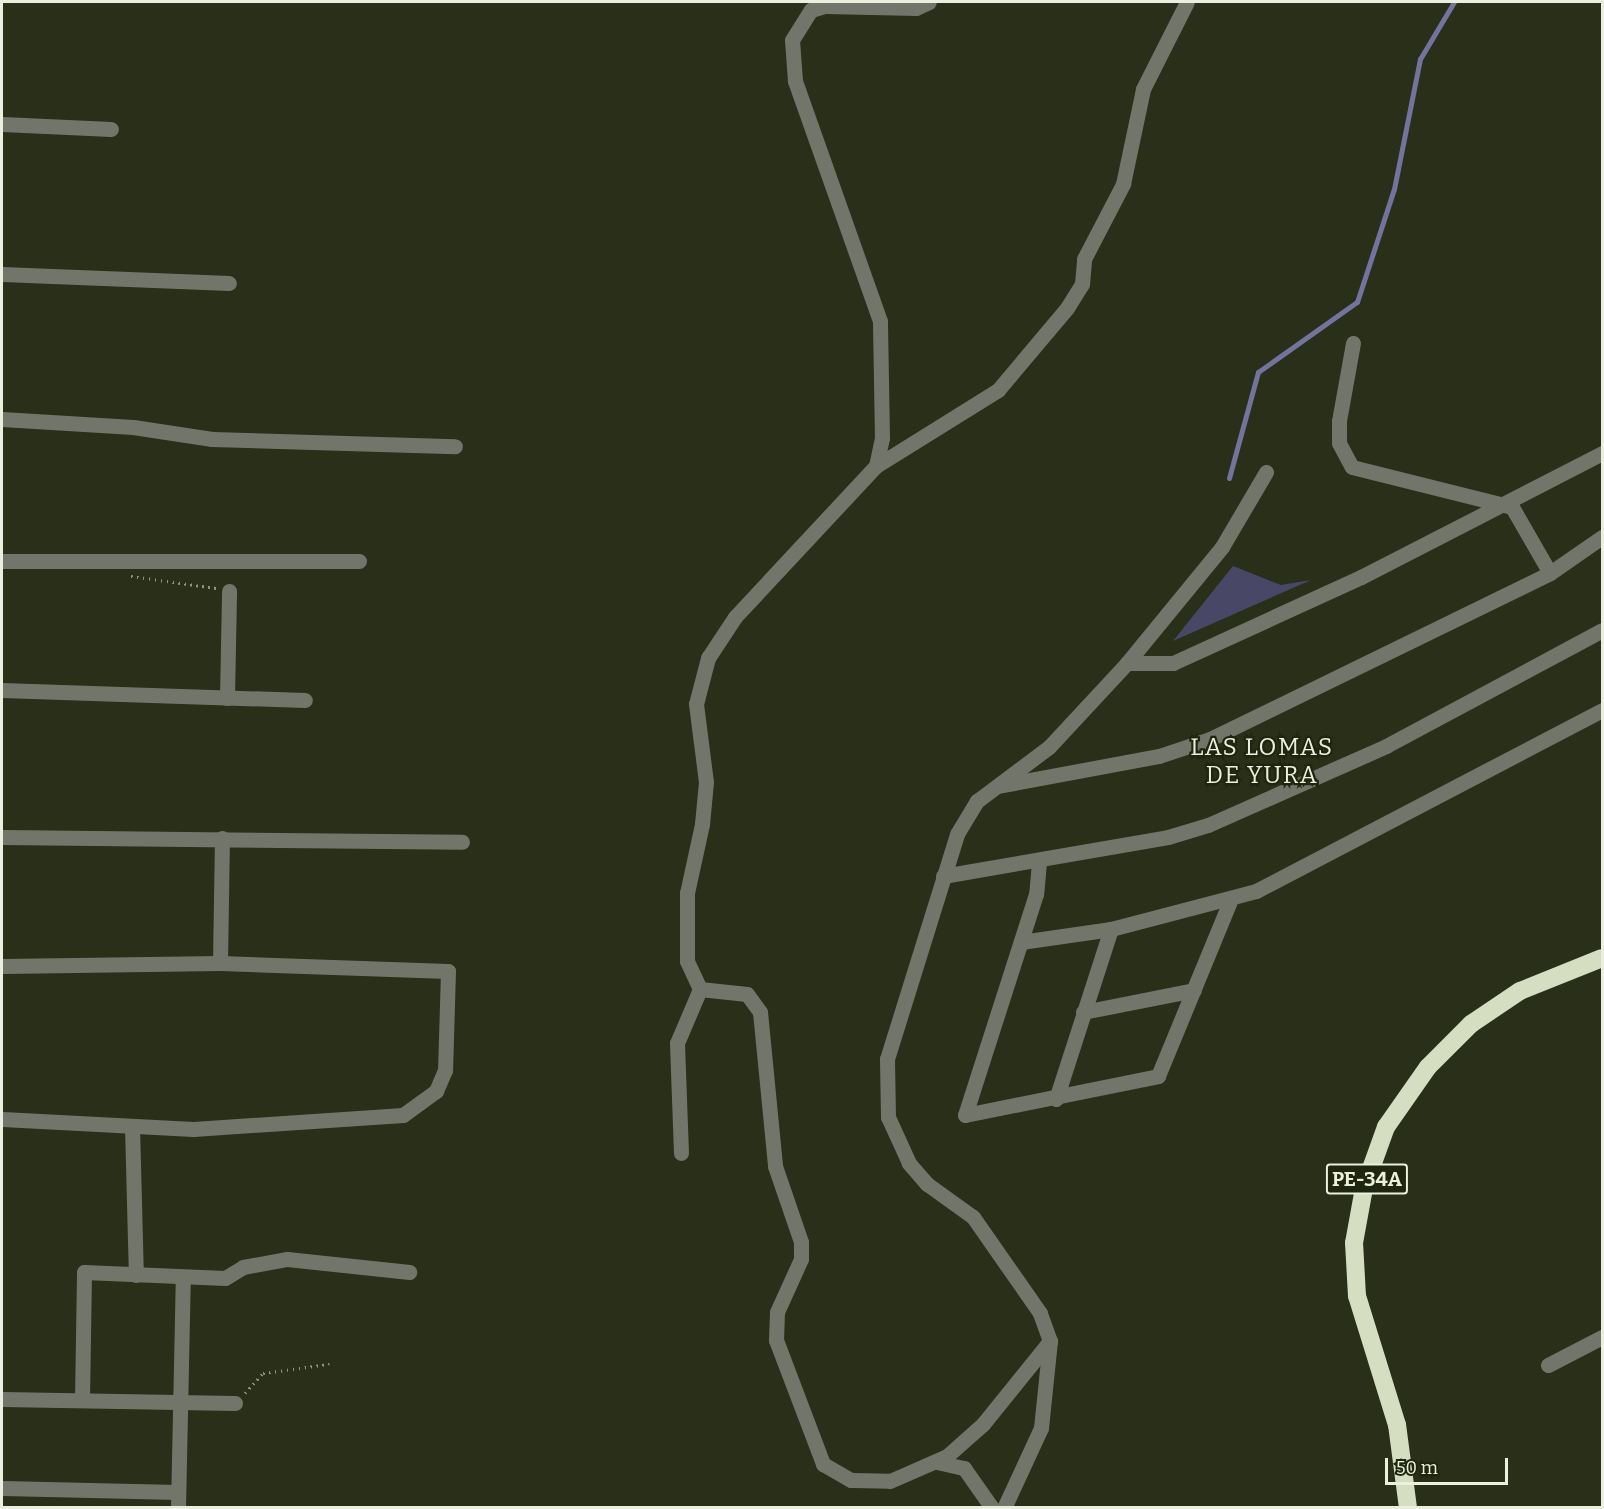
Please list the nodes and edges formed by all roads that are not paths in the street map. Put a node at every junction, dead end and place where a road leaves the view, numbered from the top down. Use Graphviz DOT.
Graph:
graph roads {
  1 [pos="929,2"];
  2 [pos="1187,2"];
  3 [pos="2,124"];
  4 [pos="111,129"];
  5 [pos="2,274"];
  6 [pos="230,283"];
  7 [pos="1353,343"];
  8 [pos="2,419"];
  9 [pos="455,447"];
  10 [pos="1602,453"];
  11 [pos="876,466"];
  12 [pos="1266,472"];
  13 [pos="1504,507"];
  14 [pos="1602,537"];
  15 [pos="2,561"];
  16 [pos="359,561"];
  17 [pos="1550,573"];
  18 [pos="229,591"];
  19 [pos="1602,630"];
  20 [pos="1127,663"];
  21 [pos="2,690"];
  22 [pos="227,698"];
  23 [pos="305,700"];
  24 [pos="1602,710"];
  25 [pos="993,787"];
  26 [pos="2,837"];
  27 [pos="222,838"];
  28 [pos="462,842"];
  29 [pos="1039,862"];
  30 [pos="943,876"];
  31 [pos="1230,901"];
  32 [pos="1111,929"];
  33 [pos="1022,942"];
  34 [pos="1602,958"];
  35 [pos="220,963"];
  36 [pos="2,966"];
  37 [pos="700,989"];
  38 [pos="1194,990"];
  39 [pos="1083,1012"];
  40 [pos="1056,1099"];
  41 [pos="2,1119"];
  42 [pos="132,1126"];
  43 [pos="681,1153"];
  44 [pos="409,1272"];
  45 [pos="136,1275"];
  46 [pos="183,1277"];
  47 [pos="1602,1337"];
  48 [pos="1050,1341"];
  49 [pos="1548,1365"];
  50 [pos="2,1399"];
  51 [pos="82,1400"];
  52 [pos="180,1402"];
  53 [pos="236,1403"];
  54 [pos="936,1462"];
  55 [pos="2,1488"];
  56 [pos="178,1492"];
  57 [pos="178,1508"];
  58 [pos="992,1508"];
  59 [pos="1004,1508"];
  60 [pos="1408,1508"];
  1 -- 11 [label="street"];
  2 -- 11 [label="street"];
  3 -- 4 [label="street"];
  5 -- 6 [label="street"];
  7 -- 13 [label="street"];
  8 -- 9 [label="street"];
  10 -- 13 [label="street"];
  11 -- 37 [label="street"];
  12 -- 20 [label="street"];
  13 -- 17 [label="street"];
  13 -- 20 [label="street"];
  14 -- 17 [label="street"];
  15 -- 16 [label="street"];
  17 -- 25 [label="street"];
  18 -- 22 [label="street"];
  19 -- 29 [label="street"];
  20 -- 25 [label="street"];
  21 -- 22 [label="street"];
  22 -- 23 [label="street"];
  24 -- 31 [label="street"];
  25 -- 30 [label="street"];
  26 -- 27 [label="street"];
  27 -- 28 [label="street"];
  27 -- 35 [label="street"];
  29 -- 30 [label="street"];
  29 -- 33 [label="street"];
  30 -- 48 [label="street"];
  31 -- 32 [label="street"];
  31 -- 38 [label="street"];
  32 -- 33 [label="street"];
  32 -- 39 [label="street"];
  33 -- 40 [label="street"];
  34 -- 60 [label="highway, PE-34A"];
  35 -- 36 [label="street"];
  35 -- 42 [label="street"];
  37 -- 43 [label="street"];
  37 -- 54 [label="street"];
  38 -- 39 [label="street"];
  38 -- 40 [label="street"];
  39 -- 40 [label="street"];
  41 -- 42 [label="street"];
  42 -- 45 [label="street"];
  44 -- 46 [label="street"];
  45 -- 46 [label="street"];
  45 -- 51 [label="street"];
  46 -- 52 [label="street"];
  47 -- 49 [label="street"];
  48 -- 54 [label="street"];
  48 -- 59 [label="street"];
  50 -- 51 [label="street"];
  51 -- 52 [label="street"];
  52 -- 53 [label="street"];
  52 -- 56 [label="street"];
  54 -- 58 [label="street"];
  55 -- 56 [label="street"];
  56 -- 57 [label="street"];
}
